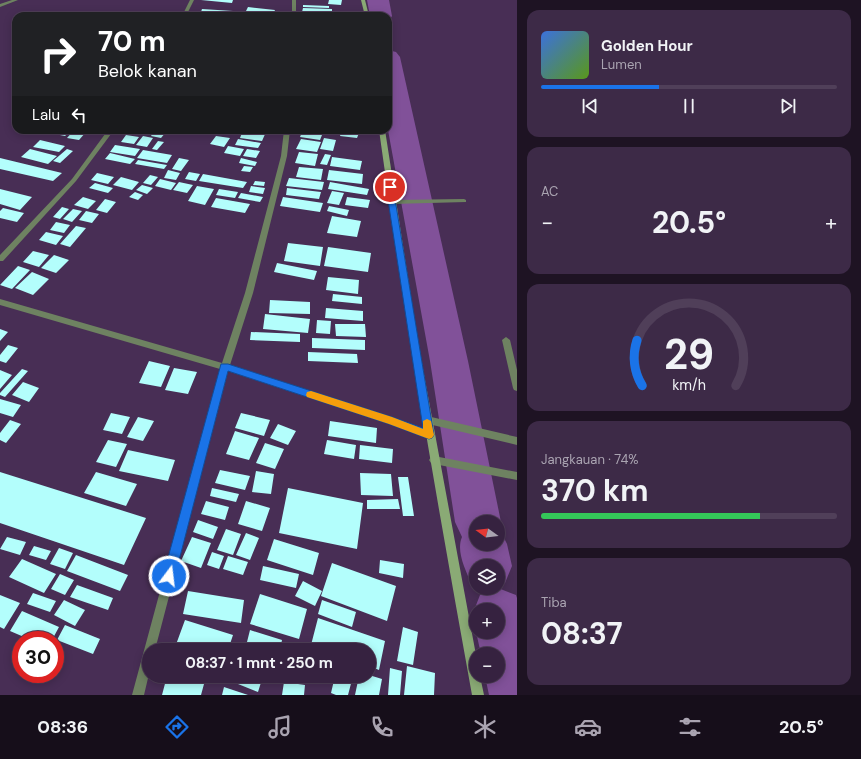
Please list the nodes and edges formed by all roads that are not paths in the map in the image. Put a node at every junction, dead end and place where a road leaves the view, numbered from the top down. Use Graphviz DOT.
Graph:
graph roads {
  1 [pos="16,0"];
  2 [pos="192,0"];
  3 [pos="294,0"];
  4 [pos="363,0"];
  5 [pos="0,6"];
  6 [pos="186,12"];
  7 [pos="294,12"];
  8 [pos="366,12"];
  9 [pos="108,134"];
  10 [pos="287,134"];
  11 [pos="383,134"];
  12 [pos="464,201"];
  13 [pos="392,202"];
  14 [pos="0,259"];
  15 [pos="0,302"];
  16 [pos="506,340"];
  17 [pos="225,367"];
  18 [pos="517,388"];
  19 [pos="426,420"];
  20 [pos="429,435"];
  21 [pos="517,441"];
  22 [pos="434,460"];
  23 [pos="517,476"];
  24 [pos="151,643"];
  25 [pos="142,679"];
  26 [pos="138,695"];
  27 [pos="478,695"];
  1 -- 5 [label="street"];
  2 -- 6 [label="street"];
  3 -- 7 [label="street"];
  4 -- 8 [label="main road"];
  9 -- 14 [label="street"];
  10 -- 17 [label="street"];
  11 -- 13 [label="main road"];
  12 -- 13 [label="street"];
  13 -- 19 [label="main road"];
  15 -- 17 [label="street"];
  16 -- 18 [label="street"];
  17 -- 20 [label="street"];
  17 -- 24 [label="street"];
  19 -- 20 [label="main road"];
  19 -- 21 [label="street"];
  20 -- 22 [label="main road"];
  22 -- 23 [label="street"];
  22 -- 27 [label="main road"];
  25 -- 26 [label="street"];
}
